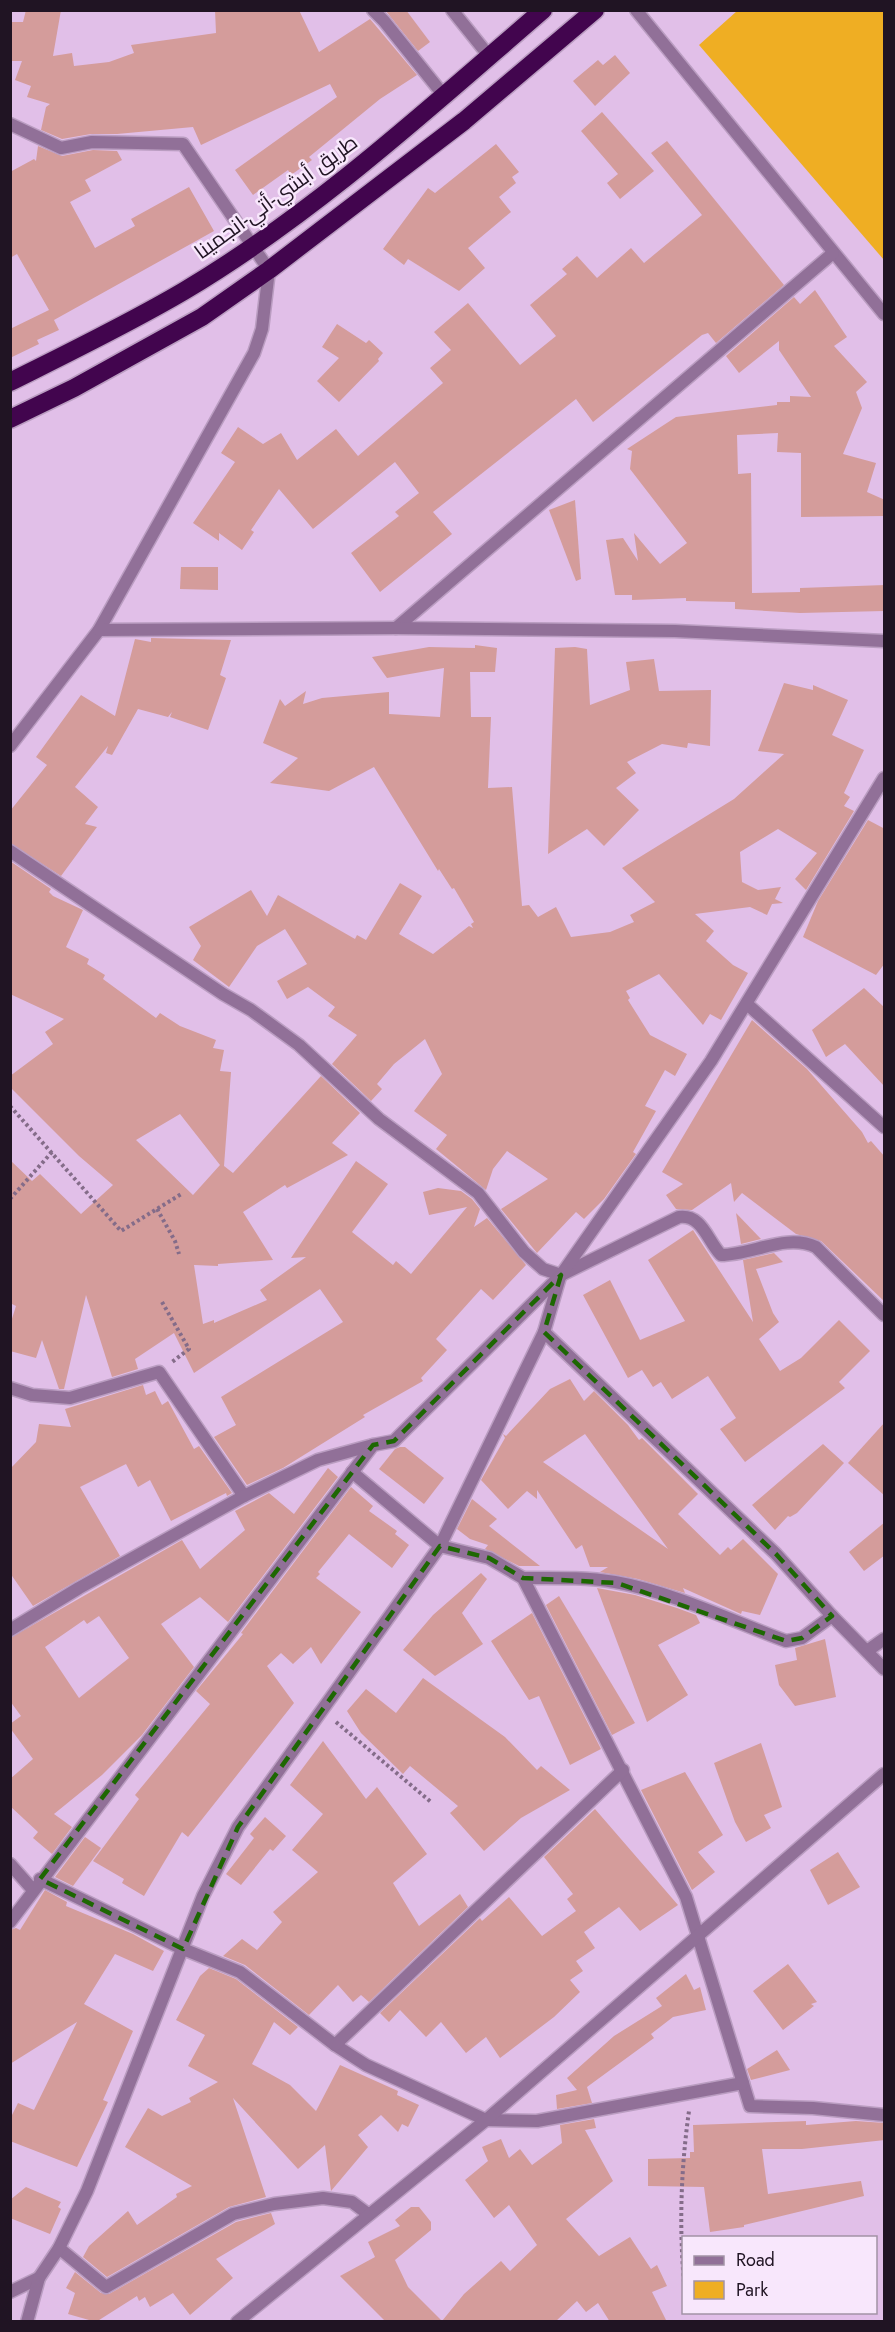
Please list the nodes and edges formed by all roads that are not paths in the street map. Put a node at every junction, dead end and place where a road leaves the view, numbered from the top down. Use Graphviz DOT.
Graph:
graph roads {
  1 [pos="373,10"];
  2 [pos="452,10"];
  3 [pos="543,10"];
  4 [pos="595,10"];
  5 [pos="636,10"];
  6 [pos="489,56"];
  7 [pos="445,97"];
  8 [pos="10,124"];
  9 [pos="253,244"];
  10 [pos="833,253"];
  11 [pos="269,270"];
  12 [pos="885,314"];
  13 [pos="10,382"];
  14 [pos="10,419"];
  15 [pos="396,628"];
  16 [pos="99,630"];
  17 [pos="885,641"];
  18 [pos="10,746"];
  19 [pos="885,778"];
  20 [pos="10,850"];
  21 [pos="747,1004"];
  22 [pos="885,1126"];
  23 [pos="561,1275"];
  24 [pos="885,1315"];
  25 [pos="544,1332"];
  26 [pos="10,1388"];
  27 [pos="373,1445"];
  28 [pos="352,1472"];
  29 [pos="244,1496"];
  30 [pos="440,1546"];
  31 [pos="523,1578"];
  32 [pos="832,1616"];
  33 [pos="10,1630"];
  34 [pos="885,1639"];
  35 [pos="867,1651"];
  36 [pos="885,1669"];
  37 [pos="622,1770"];
  38 [pos="885,1774"];
  39 [pos="10,1864"];
  40 [pos="37,1885"];
  41 [pos="10,1922"];
  42 [pos="697,1936"];
  43 [pos="183,1949"];
  44 [pos="335,2045"];
  45 [pos="743,2083"];
  46 [pos="885,2115"];
  47 [pos="486,2120"];
  48 [pos="368,2214"];
  49 [pos="59,2248"];
  50 [pos="39,2278"];
  51 [pos="10,2292"];
  52 [pos="27,2322"];
  53 [pos="237,2322"];
  1 -- 7 [label="street"];
  2 -- 6 [label="street"];
  3 -- 6 [label="highway, طريق أبشي-أتي-انجمينا"];
  4 -- 11 [label="highway"];
  5 -- 10 [label="street"];
  6 -- 7 [label="highway, طريق أبشي-أتي-انجمينا"];
  7 -- 9 [label="highway, طريق أبشي-أتي-انجمينا"];
  8 -- 9 [label="street"];
  9 -- 11 [label="street"];
  9 -- 13 [label="highway, طريق أبشي-أتي-انجمينا"];
  10 -- 12 [label="street"];
  10 -- 15 [label="street"];
  11 -- 14 [label="highway"];
  11 -- 16 [label="street"];
  15 -- 16 [label="street"];
  15 -- 17 [label="street"];
  16 -- 18 [label="street"];
  19 -- 21 [label="street"];
  20 -- 23 [label="street"];
  21 -- 22 [label="street"];
  21 -- 23 [label="street"];
  23 -- 24 [label="street"];
  23 -- 25 [label="street"];
  23 -- 27 [label="street"];
  25 -- 30 [label="street"];
  25 -- 32 [label="street"];
  26 -- 29 [label="street"];
  27 -- 28 [label="street"];
  27 -- 29 [label="street"];
  28 -- 30 [label="street"];
  28 -- 40 [label="street"];
  29 -- 33 [label="street"];
  30 -- 31 [label="street"];
  30 -- 43 [label="street"];
  31 -- 32 [label="street"];
  31 -- 37 [label="street"];
  32 -- 35 [label="street"];
  34 -- 35 [label="street"];
  35 -- 36 [label="street"];
  37 -- 42 [label="street"];
  37 -- 44 [label="street"];
  38 -- 42 [label="street"];
  39 -- 40 [label="street"];
  40 -- 41 [label="street"];
  40 -- 43 [label="street"];
  42 -- 45 [label="street"];
  42 -- 47 [label="street"];
  43 -- 44 [label="street"];
  43 -- 49 [label="street"];
  44 -- 47 [label="street"];
  45 -- 46 [label="street"];
  45 -- 47 [label="street"];
  47 -- 48 [label="street"];
  48 -- 49 [label="street"];
  48 -- 53 [label="street"];
  49 -- 50 [label="street"];
  50 -- 51 [label="street"];
  50 -- 52 [label="street"];
}
